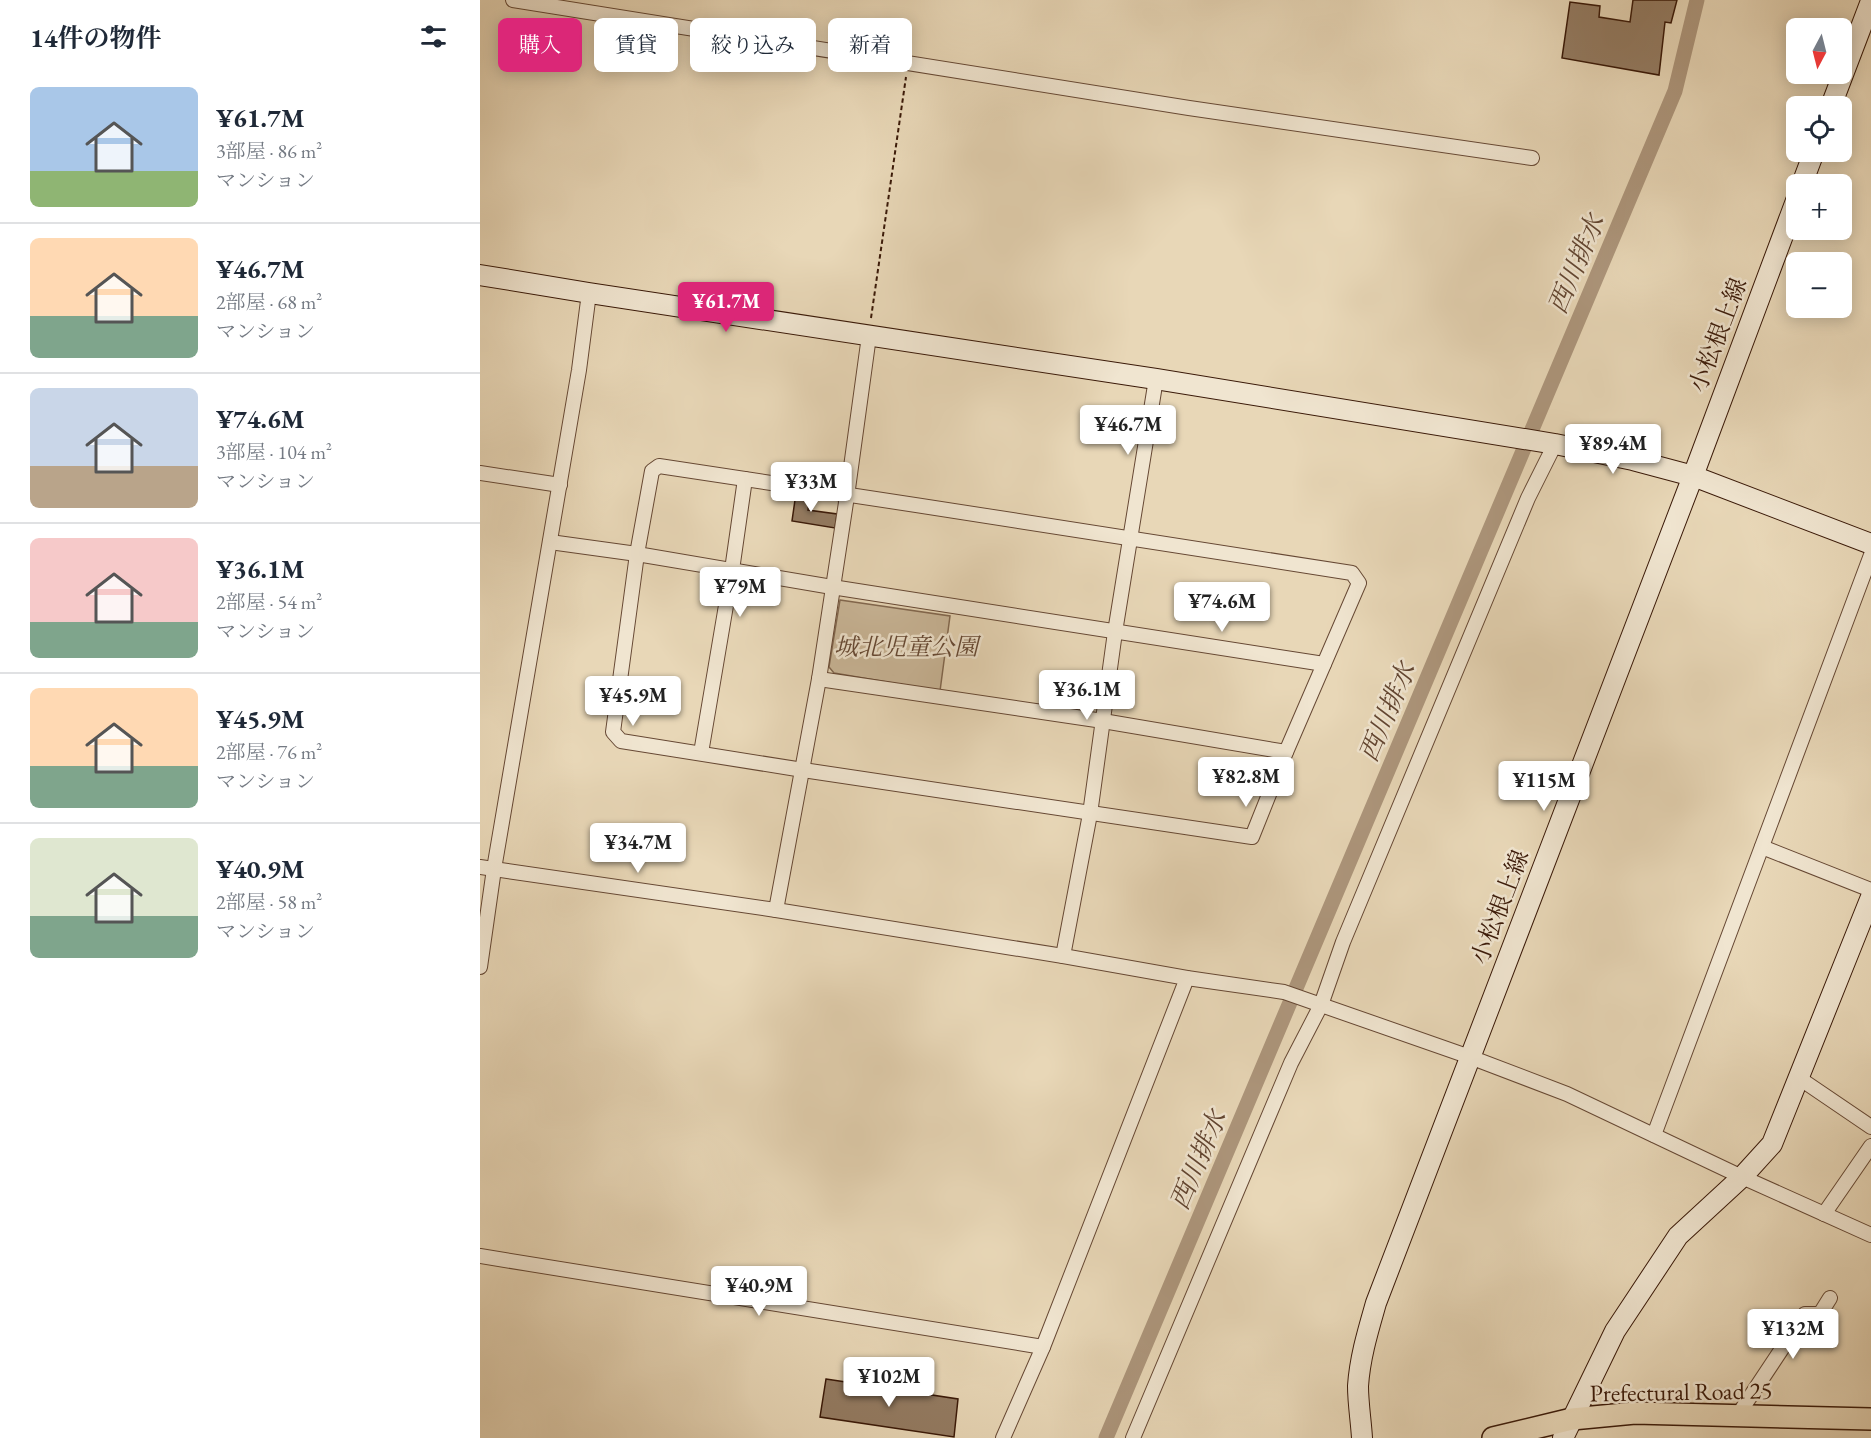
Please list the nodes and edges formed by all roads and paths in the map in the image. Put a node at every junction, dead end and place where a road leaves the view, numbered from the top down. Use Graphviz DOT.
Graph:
graph roads {
  1 [pos="513,0"];
  2 [pos="1871,1"];
  3 [pos="828,50"];
  4 [pos="912,64"];
  5 [pos="907,72"];
  6 [pos="1835,96"];
  7 [pos="1532,158"];
  8 [pos="1786,228"];
  9 [pos="480,275"];
  10 [pos="589,293"];
  11 [pos="868,336"];
  12 [pos="1156,379"];
  13 [pos="1548,442"];
  14 [pos="480,473"];
  15 [pos="1693,477"];
  16 [pos="746,479"];
  17 [pos="560,485"];
  18 [pos="847,496"];
  19 [pos="1131,537"];
  20 [pos="550,542"];
  21 [pos="1871,544"];
  22 [pos="637,554"];
  23 [pos="1871,555"];
  24 [pos="732,570"];
  25 [pos="832,587"];
  26 [pos="1115,632"];
  27 [pos="1324,664"];
  28 [pos="819,679"];
  29 [pos="1103,721"];
  30 [pos="1286,752"];
  31 [pos="701,753"];
  32 [pos="803,771"];
  33 [pos="1090,814"];
  34 [pos="1762,847"];
  35 [pos="480,867"];
  36 [pos="494,869"];
  37 [pos="1871,890"];
  38 [pos="1871,897"];
  39 [pos="776,910"];
  40 [pos="1865,930"];
  41 [pos="1063,956"];
  42 [pos="480,967"];
  43 [pos="1187,978"];
  44 [pos="1315,1003"];
  45 [pos="1470,1057"];
  46 [pos="1799,1078"];
  47 [pos="1871,1127"];
  48 [pos="1654,1135"];
  49 [pos="1871,1146"];
  50 [pos="1742,1177"];
  51 [pos="1824,1214"];
  52 [pos="1871,1235"];
  53 [pos="480,1256"];
  54 [pos="1830,1299"];
  55 [pos="1043,1347"];
  56 [pos="1738,1415"];
  57 [pos="1572,1419"];
  58 [pos="1871,1419"];
  59 [pos="1004,1438"];
  60 [pos="1133,1438"];
  61 [pos="1362,1438"];
  62 [pos="1493,1438"];
  63 [pos="1563,1438"];
  1 -- 3 [label="street"];
  2 -- 6 [label="street"];
  4 -- 7 [label="street"];
  5 -- 11 [label="path"];
  8 -- 15 [label="street, 小松根上線"];
  9 -- 10 [label="street"];
  10 -- 11 [label="street"];
  10 -- 17 [label="street"];
  11 -- 12 [label="street"];
  11 -- 18 [label="street"];
  12 -- 13 [label="street"];
  12 -- 19 [label="street"];
  13 -- 15 [label="street"];
  13 -- 44 [label="street"];
  14 -- 17 [label="street"];
  15 -- 21 [label="street"];
  15 -- 45 [label="street, 小松根上線"];
  16 -- 18 [label="street"];
  16 -- 22 [label="street"];
  16 -- 24 [label="street"];
  17 -- 20 [label="street"];
  18 -- 19 [label="street"];
  18 -- 25 [label="street"];
  19 -- 26 [label="street"];
  19 -- 27 [label="street"];
  20 -- 22 [label="street"];
  20 -- 36 [label="street"];
  22 -- 24 [label="street"];
  22 -- 31 [label="street"];
  23 -- 34 [label="street"];
  24 -- 25 [label="street"];
  24 -- 31 [label="street"];
  25 -- 26 [label="street"];
  25 -- 28 [label="street"];
  26 -- 27 [label="street"];
  26 -- 29 [label="street"];
  27 -- 30 [label="street"];
  28 -- 29 [label="street"];
  28 -- 32 [label="street"];
  29 -- 30 [label="street"];
  29 -- 33 [label="street"];
  30 -- 33 [label="street"];
  31 -- 32 [label="street"];
  32 -- 33 [label="street"];
  32 -- 39 [label="street"];
  33 -- 41 [label="street"];
  34 -- 37 [label="street"];
  34 -- 48 [label="street"];
  35 -- 36 [label="street"];
  36 -- 39 [label="street"];
  36 -- 42 [label="street"];
  38 -- 40 [label="street"];
  39 -- 41 [label="street"];
  40 -- 46 [label="street"];
  41 -- 43 [label="street"];
  43 -- 44 [label="street"];
  43 -- 55 [label="street"];
  44 -- 45 [label="street"];
  44 -- 60 [label="street"];
  45 -- 48 [label="street"];
  45 -- 61 [label="street, 小松根上線"];
  46 -- 47 [label="street"];
  46 -- 50 [label="street"];
  48 -- 50 [label="street"];
  49 -- 51 [label="street"];
  50 -- 51 [label="street"];
  50 -- 57 [label="street"];
  51 -- 52 [label="street"];
  53 -- 55 [label="street"];
  54 -- 56 [label="street"];
  55 -- 59 [label="street"];
  56 -- 57 [label="main road, Prefectural Road 25"];
  56 -- 58 [label="main road, Prefectural Road 25"];
  57 -- 62 [label="main road, Prefectural Road 25"];
  57 -- 63 [label="street"];
}
